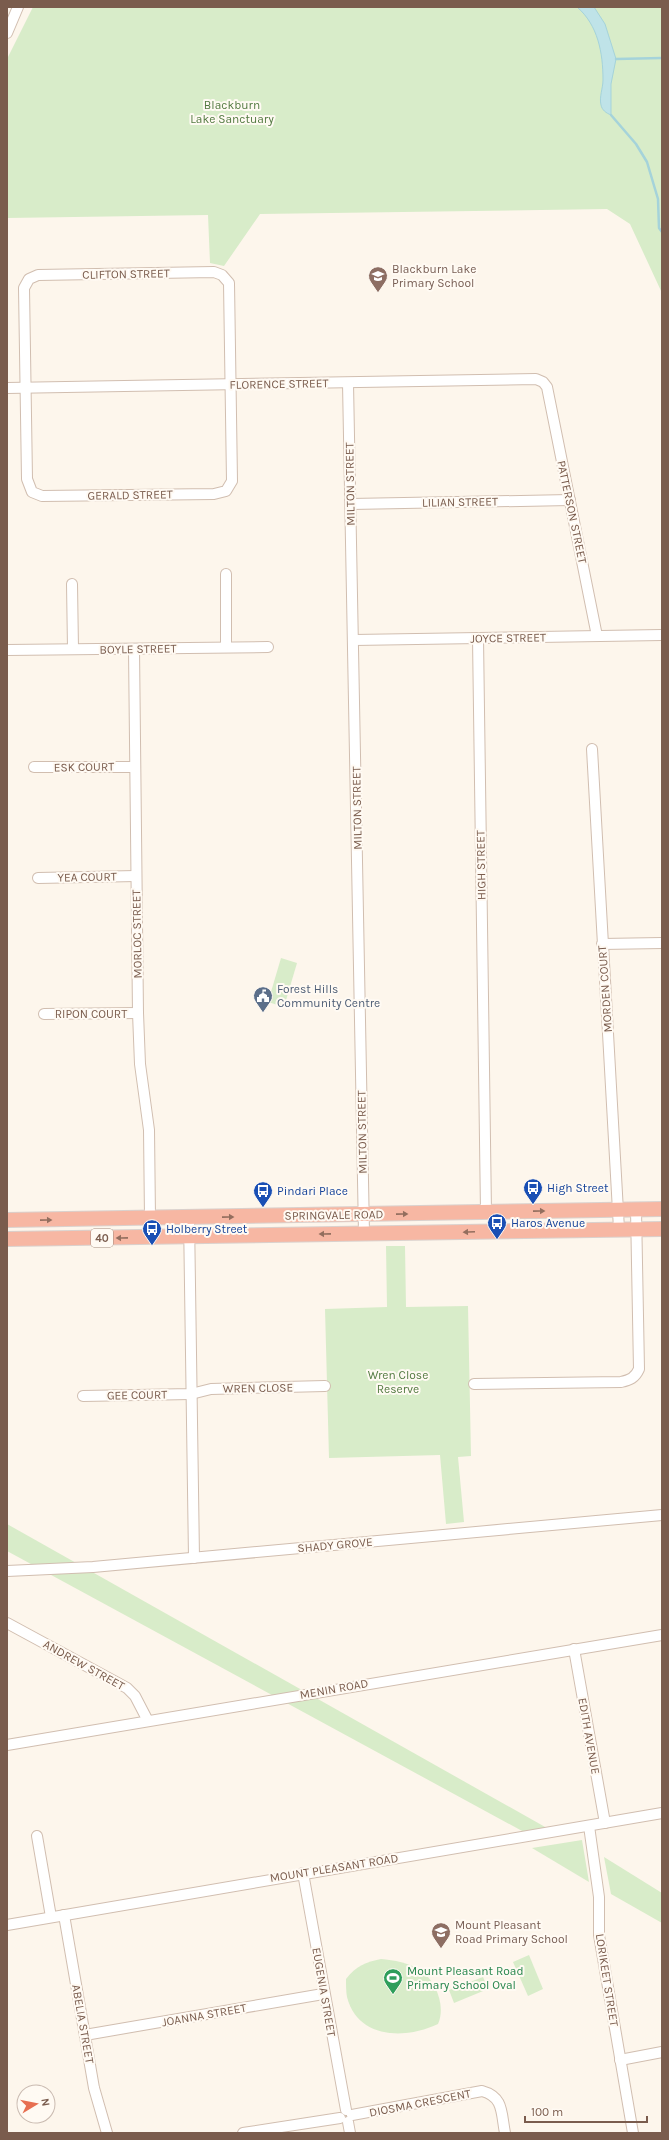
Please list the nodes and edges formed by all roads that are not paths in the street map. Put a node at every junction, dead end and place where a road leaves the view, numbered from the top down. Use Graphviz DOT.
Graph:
graph roads {
  1 [pos="14,8"];
  2 [pos="7,33"];
  3 [pos="348,383"];
  4 [pos="231,385"];
  5 [pos="547,387"];
  6 [pos="7,388"];
  7 [pos="26,388"];
  8 [pos="570,500"];
  9 [pos="351,504"];
  10 [pos="226,574"];
  11 [pos="72,584"];
  12 [pos="662,635"];
  13 [pos="597,636"];
  14 [pos="478,638"];
  15 [pos="354,640"];
  16 [pos="226,647"];
  17 [pos="268,647"];
  18 [pos="73,649"];
  19 [pos="134,649"];
  20 [pos="7,650"];
  21 [pos="592,749"];
  22 [pos="135,766"];
  23 [pos="34,767"];
  24 [pos="136,876"];
  25 [pos="38,878"];
  26 [pos="662,943"];
  27 [pos="602,944"];
  28 [pos="138,1013"];
  29 [pos="44,1014"];
  30 [pos="662,1209"];
  31 [pos="618,1210"];
  32 [pos="636,1210"];
  33 [pos="486,1212"];
  34 [pos="363,1214"];
  35 [pos="189,1217"];
  36 [pos="150,1218"];
  37 [pos="7,1220"];
  38 [pos="662,1228"];
  39 [pos="620,1229"];
  40 [pos="636,1229"];
  41 [pos="364,1233"];
  42 [pos="189,1236"];
  43 [pos="7,1239"];
  44 [pos="474,1384"];
  45 [pos="326,1386"];
  46 [pos="191,1394"];
  47 [pos="83,1396"];
  48 [pos="662,1515"];
  49 [pos="194,1558"];
  50 [pos="7,1571"];
  51 [pos="7,1623"];
  52 [pos="662,1635"];
  53 [pos="574,1649"];
  54 [pos="148,1721"];
  55 [pos="7,1745"];
  56 [pos="662,1813"];
  57 [pos="605,1823"];
  58 [pos="589,1826"];
  59 [pos="37,1836"];
  60 [pos="303,1873"];
  61 [pos="64,1915"];
  62 [pos="51,1917"];
  63 [pos="7,1925"];
  64 [pos="324,1994"];
  65 [pos="85,2035"];
  66 [pos="662,2052"];
  67 [pos="620,2060"];
  68 [pos="347,2116"];
  69 [pos="107,2133"];
  70 [pos="243,2133"];
  71 [pos="350,2133"];
  72 [pos="505,2133"];
  73 [pos="632,2133"];
  1 -- 2 [label="street"];
  3 -- 4 [label="street, FLORENCE STREET"];
  3 -- 5 [label="street, FLORENCE STREET"];
  3 -- 9 [label="street, MILTON STREET"];
  4 -- 7 [label="street, FLORENCE STREET"];
  4 -- 7 [label="street, GERALD STREET"];
  4 -- 7 [label="street, CLIFTON STREET"];
  5 -- 8 [label="street, PATTERSON STREET"];
  6 -- 7 [label="street, FLORENCE STREET"];
  8 -- 9 [label="street, LILIAN STREET"];
  8 -- 13 [label="street, PATTERSON STREET"];
  9 -- 15 [label="street, MILTON STREET"];
  10 -- 16 [label="street"];
  11 -- 18 [label="street"];
  12 -- 13 [label="street, JOYCE STREET"];
  13 -- 14 [label="street, JOYCE STREET"];
  14 -- 15 [label="street, JOYCE STREET"];
  14 -- 33 [label="street, HIGH STREET"];
  15 -- 34 [label="street, MILTON STREET"];
  16 -- 17 [label="street, BOYLE STREET"];
  16 -- 19 [label="street, BOYLE STREET"];
  18 -- 19 [label="street, BOYLE STREET"];
  18 -- 20 [label="street, BOYLE STREET"];
  19 -- 22 [label="street, MORLOC STREET"];
  21 -- 27 [label="street, MORDEN COURT"];
  22 -- 23 [label="street, ESK COURT"];
  22 -- 24 [label="street, MORLOC STREET"];
  24 -- 25 [label="street, YEA COURT"];
  24 -- 28 [label="street, MORLOC STREET"];
  26 -- 27 [label="street"];
  27 -- 31 [label="street, MORDEN COURT"];
  28 -- 29 [label="street, RIPON COURT"];
  28 -- 36 [label="street, MORLOC STREET"];
  30 -- 32 [label="highway, SPRINGVALE ROAD / 40"];
  31 -- 32 [label="highway, SPRINGVALE ROAD / 40"];
  33 -- 31 [label="highway, SPRINGVALE ROAD / 40, one-way"];
  31 -- 39 [label="street, MORDEN COURT"];
  32 -- 40 [label="street"];
  34 -- 33 [label="highway, SPRINGVALE ROAD / 40, one-way"];
  35 -- 34 [label="highway, SPRINGVALE ROAD / 40, one-way"];
  34 -- 41 [label="street, MILTON STREET"];
  35 -- 36 [label="highway, SPRINGVALE ROAD / 40"];
  35 -- 42 [label="street"];
  37 -- 36 [label="highway, SPRINGVALE ROAD / 40, one-way"];
  38 -- 40 [label="highway, SPRINGVALE ROAD / 40"];
  39 -- 40 [label="highway, SPRINGVALE ROAD / 40"];
  39 -- 41 [label="highway, SPRINGVALE ROAD / 40, one-way"];
  40 -- 44 [label="street"];
  41 -- 42 [label="highway, SPRINGVALE ROAD / 40, one-way"];
  42 -- 43 [label="highway, SPRINGVALE ROAD / 40, one-way"];
  42 -- 46 [label="street"];
  45 -- 46 [label="street, WREN CLOSE"];
  46 -- 47 [label="street, GEE COURT"];
  46 -- 49 [label="street"];
  48 -- 49 [label="street, SHADY GROVE"];
  49 -- 50 [label="street, SHADY GROVE"];
  51 -- 54 [label="street, ANDREW STREET"];
  52 -- 53 [label="street, MENIN ROAD"];
  53 -- 54 [label="street, MENIN ROAD"];
  53 -- 57 [label="street, EDITH AVENUE"];
  54 -- 55 [label="street, MENIN ROAD"];
  56 -- 57 [label="street, MOUNT PLEASANT ROAD"];
  57 -- 58 [label="street, MOUNT PLEASANT ROAD"];
  58 -- 60 [label="street, MOUNT PLEASANT ROAD"];
  58 -- 67 [label="street, LORIKEET STREET"];
  59 -- 62 [label="street"];
  60 -- 61 [label="street, MOUNT PLEASANT ROAD"];
  60 -- 64 [label="street, EUGENIA STREET"];
  61 -- 62 [label="street, MOUNT PLEASANT ROAD"];
  61 -- 65 [label="street, ABELIA STREET"];
  62 -- 63 [label="street, MOUNT PLEASANT ROAD"];
  64 -- 65 [label="street, JOANNA STREET"];
  64 -- 68 [label="street, EUGENIA STREET"];
  65 -- 69 [label="street, ABELIA STREET"];
  66 -- 67 [label="street"];
  67 -- 73 [label="street, LORIKEET STREET"];
  68 -- 70 [label="street, DIOSMA CRESCENT"];
  68 -- 71 [label="street, EUGENIA STREET"];
  68 -- 72 [label="street, DIOSMA CRESCENT"];
}
